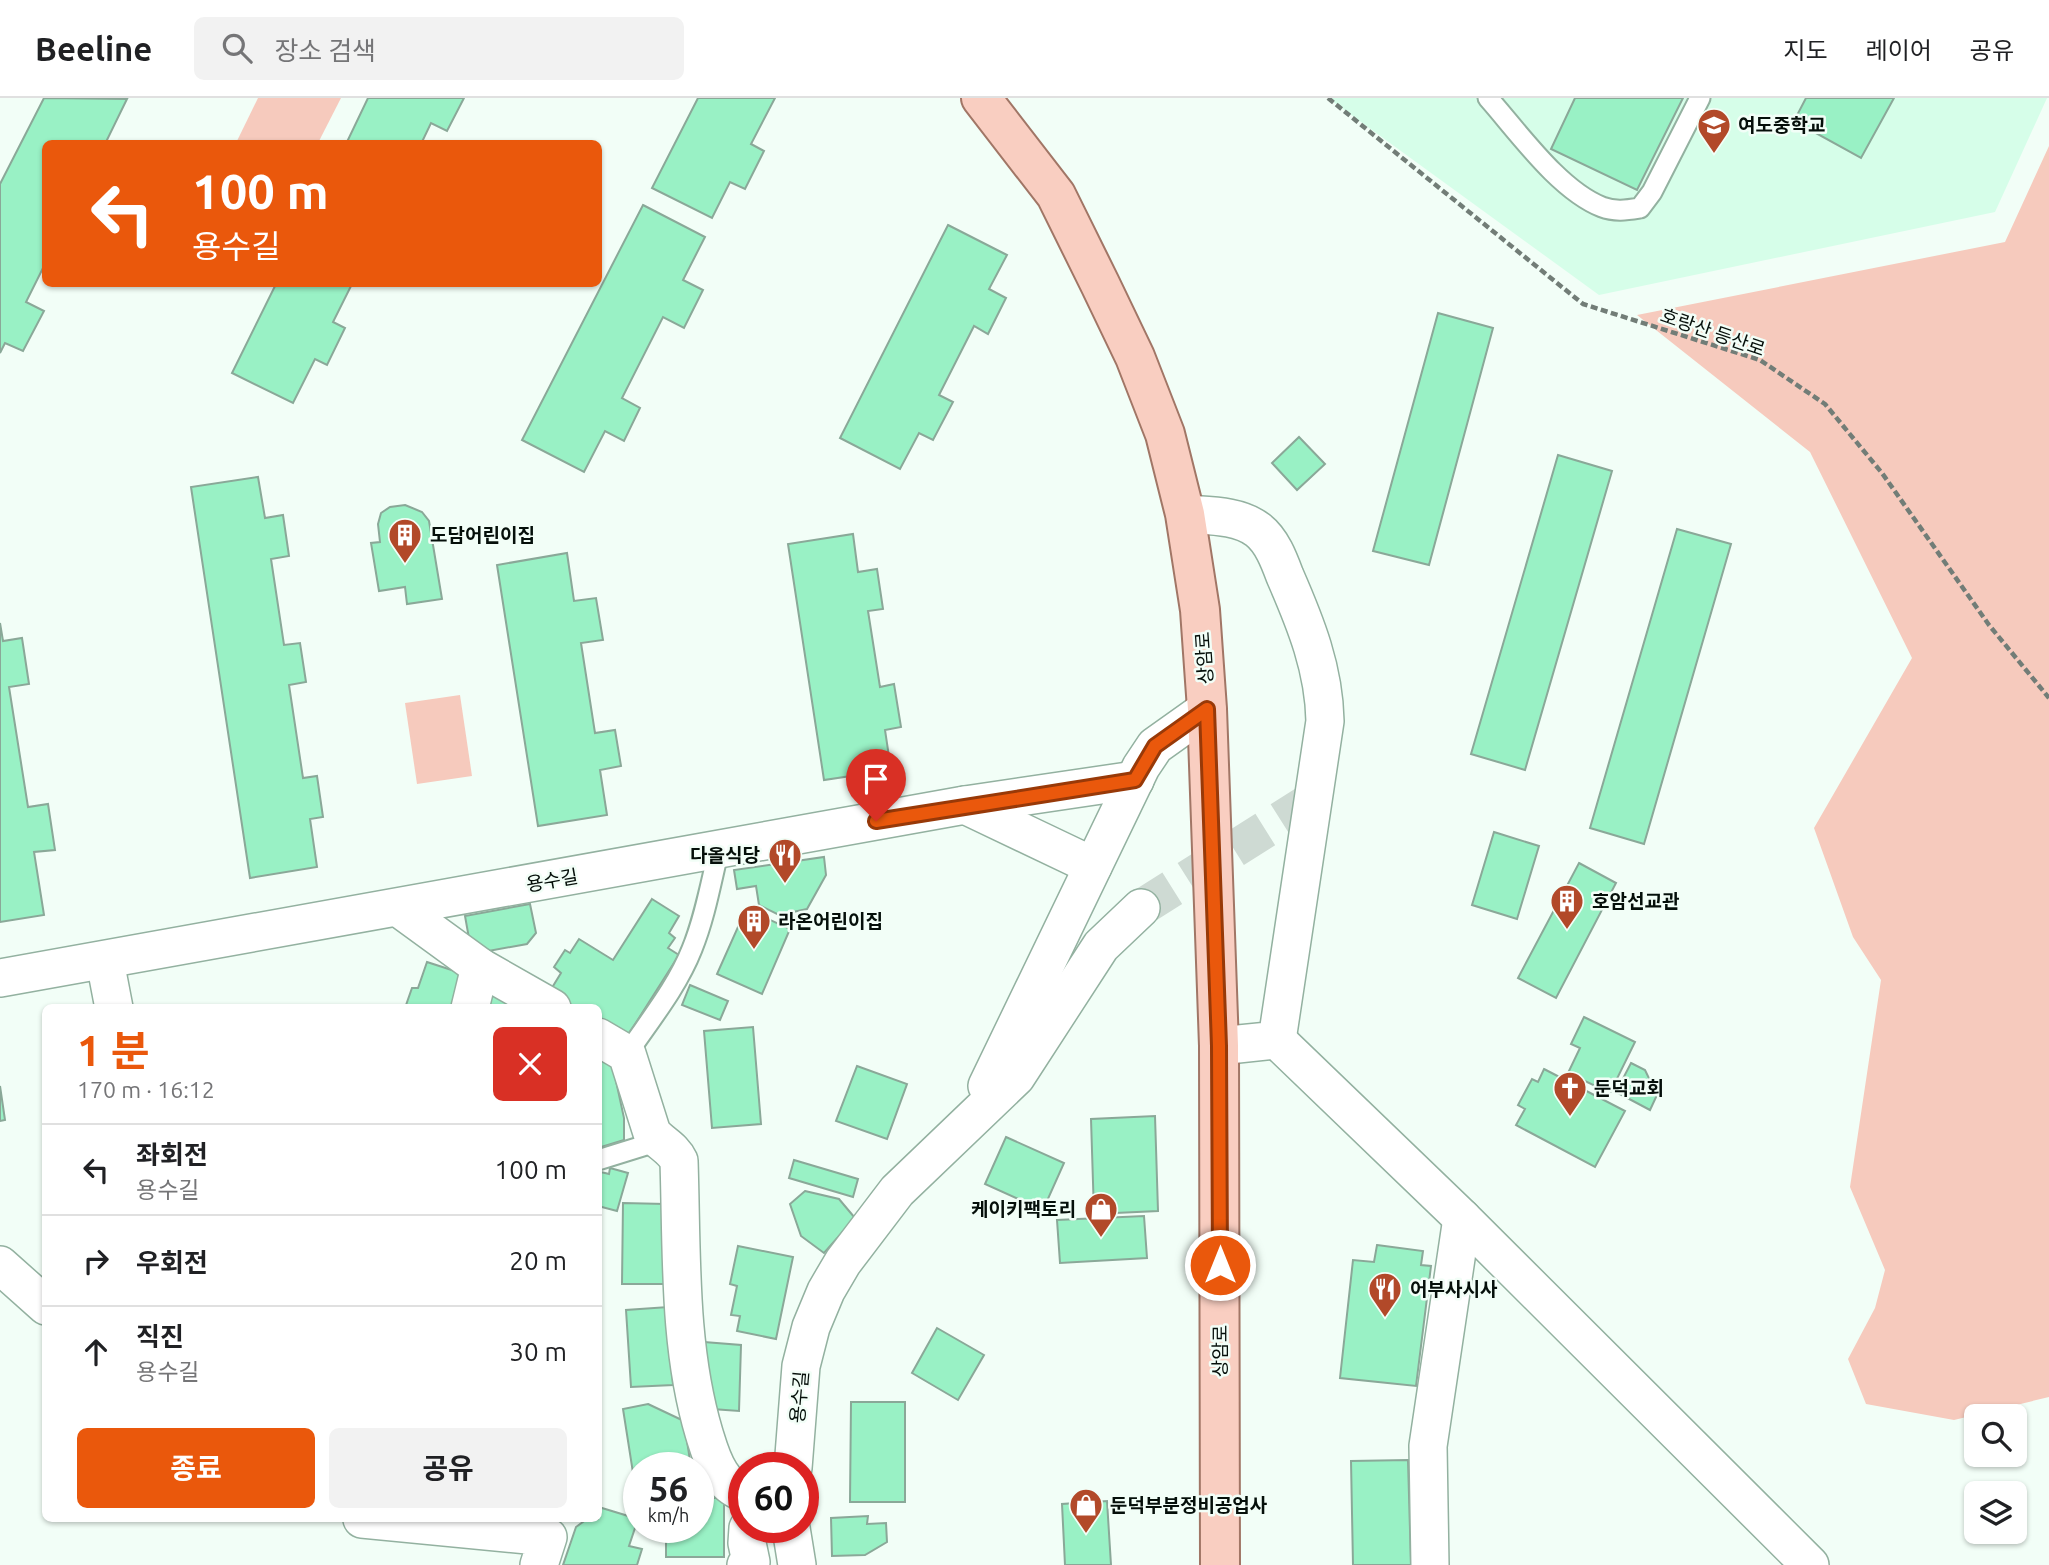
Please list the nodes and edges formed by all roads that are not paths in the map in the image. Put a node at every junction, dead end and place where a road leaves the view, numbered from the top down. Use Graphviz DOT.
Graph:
graph roads {
  1 [pos="981,98"];
  2 [pos="1488,98"];
  3 [pos="1700,98"];
  4 [pos="1185,514"];
  5 [pos="1207,709"];
  6 [pos="1135,780"];
  7 [pos="965,805"];
  8 [pos="719,849"];
  9 [pos="1093,866"];
  10 [pos="399,908"];
  11 [pos="1141,908"];
  12 [pos="1064,926"];
  13 [pos="1101,946"];
  14 [pos="105,961"];
  15 [pos="480,967"];
  16 [pos="0,978"];
  17 [pos="113,1004"];
  18 [pos="471,1004"];
  19 [pos="545,1004"];
  20 [pos="1278,1040"];
  21 [pos="613,1045"];
  22 [pos="1219,1046"];
  23 [pos="970,1121"];
  24 [pos="659,1141"];
  25 [pos="602,1159"];
  26 [pos="1462,1219"];
  27 [pos="0,1265"];
  28 [pos="42,1302"];
  29 [pos="797,1404"];
  30 [pos="772,1452"];
  31 [pos="794,1452"];
  32 [pos="728,1483"];
  33 [pos="388,1522"];
  34 [pos="547,1540"];
  35 [pos="793,1543"];
  36 [pos="797,1565"];
  37 [pos="1220,1565"];
  38 [pos="1430,1565"];
  39 [pos="1810,1565"];
  1 -- 4 [label="main road, 상암로"];
  2 -- 3 [label="lane"];
  4 -- 5 [label="main road, 상암로"];
  4 -- 20 [label="street"];
  5 -- 6 [label="street, 용수길"];
  5 -- 22 [label="main road, 상암로"];
  6 -- 7 [label="street, 용수길"];
  6 -- 9 [label="street, 용수길"];
  7 -- 8 [label="street, 용수길"];
  7 -- 9 [label="street"];
  8 -- 10 [label="street, 용수길"];
  8 -- 21 [label="lane"];
  9 -- 12 [label="street, 용수길"];
  10 -- 14 [label="street, 용수길"];
  10 -- 15 [label="street"];
  11 -- 13 [label="street"];
  12 -- 13 [label="street"];
  12 -- 23 [label="street, 용수길"];
  13 -- 23 [label="street"];
  14 -- 16 [label="street, 용수길"];
  14 -- 17 [label="street"];
  15 -- 18 [label="street"];
  15 -- 19 [label="street"];
  20 -- 22 [label="street"];
  20 -- 26 [label="street"];
  21 -- 24 [label="street"];
  22 -- 37 [label="main road, 상암로"];
  23 -- 29 [label="street, 용수길"];
  24 -- 25 [label="lane"];
  24 -- 32 [label="street"];
  26 -- 38 [label="street"];
  26 -- 39 [label="street"];
  27 -- 28 [label="street"];
  29 -- 30 [label="street"];
  29 -- 31 [label="street, 용수길"];
  33 -- 34 [label="street"];
  35 -- 36 [label="street"];
}
